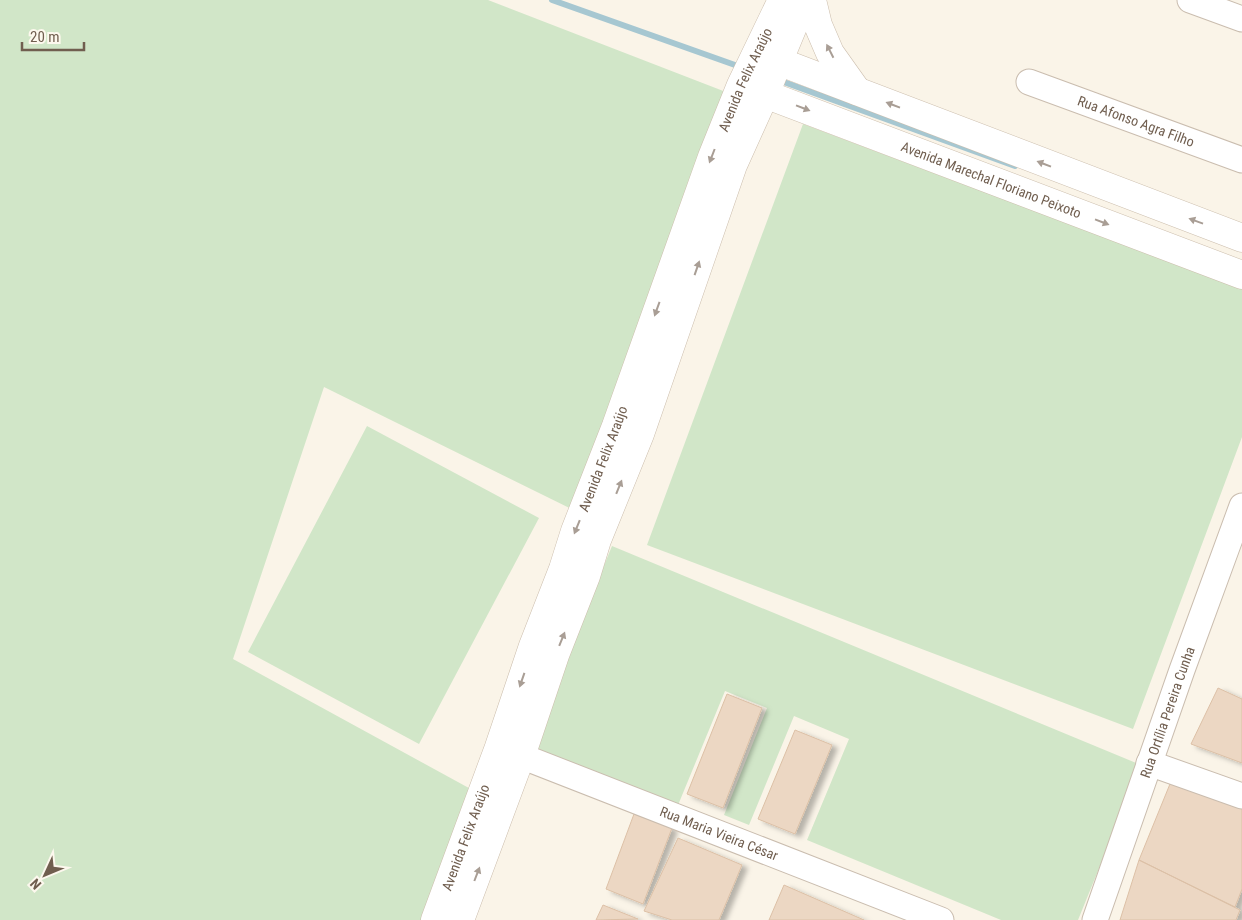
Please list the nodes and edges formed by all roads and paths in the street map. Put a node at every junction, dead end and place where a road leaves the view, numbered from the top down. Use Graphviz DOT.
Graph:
graph roads {
  1 [pos="782,0"];
  2 [pos="804,0"];
  3 [pos="812,0"];
  4 [pos="1190,0"];
  5 [pos="1242,19"];
  6 [pos="768,57"];
  7 [pos="1029,82"];
  8 [pos="753,90"];
  9 [pos="857,91"];
  10 [pos="1242,160"];
  11 [pos="1242,238"];
  12 [pos="1242,275"];
  13 [pos="1242,506"];
  14 [pos="1237,538"];
  15 [pos="510,751"];
  16 [pos="1149,763"];
  17 [pos="1242,796"];
  18 [pos="435,920"];
  19 [pos="460,920"];
  20 [pos="940,920"];
  21 [pos="1095,920"];
  1 -- 6 [label="main road, Avenida Felix Araújo"];
  2 -- 6 [label="main road, Avenida Felix Araújo"];
  9 -- 3 [label="main road, one-way"];
  4 -- 5 [label="street"];
  6 -- 8 [label="main road, Avenida Felix Araújo"];
  6 -- 9 [label="main road"];
  7 -- 10 [label="street, Rua Afonso Agra Filho"];
  8 -- 12 [label="main road, Avenida Marechal Floriano Peixoto, one-way"];
  8 -- 15 [label="main road, Avenida Felix Araújo"];
  11 -- 9 [label="main road, one-way"];
  13 -- 14 [label="street, Rua Ortília Pereira Cunha"];
  14 -- 16 [label="street, Rua Ortília Pereira Cunha"];
  15 -- 18 [label="main road, Avenida Felix Araújo"];
  19 -- 15 [label="main road, Avenida Felix Araújo, one-way"];
  15 -- 20 [label="street, Rua Maria Vieira César"];
  16 -- 17 [label="street"];
  16 -- 21 [label="street, Rua Ortília Pereira Cunha"];
}
